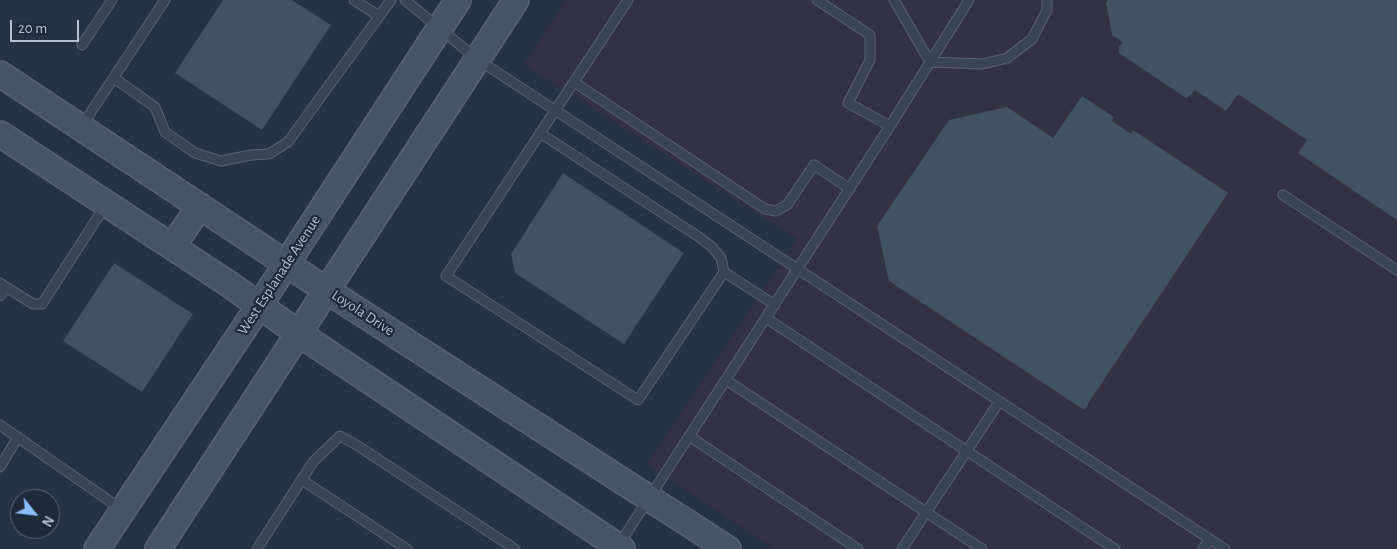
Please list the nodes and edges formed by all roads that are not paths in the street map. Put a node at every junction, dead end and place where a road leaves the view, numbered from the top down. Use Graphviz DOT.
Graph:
graph roads {
  1 [pos="112,0"];
  2 [pos="165,0"];
  3 [pos="354,0"];
  4 [pos="391,0"];
  5 [pos="405,0"];
  6 [pos="458,0"];
  7 [pos="516,0"];
  8 [pos="628,0"];
  9 [pos="817,0"];
  10 [pos="894,0"];
  11 [pos="969,0"];
  12 [pos="1047,0"];
  13 [pos="379,16"];
  14 [pos="440,28"];
  15 [pos="82,45"];
  16 [pos="477,59"];
  17 [pos="930,62"];
  18 [pos="0,74"];
  19 [pos="114,78"];
  20 [pos="574,82"];
  21 [pos="555,111"];
  22 [pos="890,126"];
  23 [pos="80,127"];
  24 [pos="540,133"];
  25 [pos="0,134"];
  26 [pos="850,189"];
  27 [pos="1283,195"];
  28 [pos="106,205"];
  29 [pos="200,206"];
  30 [pos="172,248"];
  31 [pos="287,264"];
  32 [pos="797,270"];
  33 [pos="1397,270"];
  34 [pos="724,272"];
  35 [pos="3,285"];
  36 [pos="326,290"];
  37 [pos="0,296"];
  38 [pos="774,305"];
  39 [pos="259,306"];
  40 [pos="766,318"];
  41 [pos="298,333"];
  42 [pos="726,380"];
  43 [pos="999,402"];
  44 [pos="0,425"];
  45 [pos="689,436"];
  46 [pos="18,438"];
  47 [pos="966,452"];
  48 [pos="0,467"];
  49 [pos="302,480"];
  50 [pos="650,498"];
  51 [pos="123,510"];
  52 [pos="926,513"];
  53 [pos="1209,539"];
  54 [pos="620,548"];
  55 [pos="97,549"];
  56 [pos="158,549"];
  57 [pos="257,549"];
  58 [pos="407,549"];
  59 [pos="515,549"];
  60 [pos="728,549"];
  61 [pos="858,549"];
  62 [pos="902,549"];
  63 [pos="982,549"];
  64 [pos="1115,549"];
  65 [pos="1203,549"];
  66 [pos="1225,549"];
  1 -- 15 [label="lane"];
  2 -- 19 [label="lane"];
  3 -- 13 [label="lane"];
  4 -- 13 [label="lane"];
  5 -- 14 [label="lane"];
  6 -- 14 [label="main road, West Esplanade Avenue"];
  7 -- 16 [label="main road"];
  8 -- 20 [label="lane"];
  9 -- 22 [label="lane"];
  10 -- 17 [label="lane"];
  11 -- 17 [label="lane"];
  12 -- 17 [label="lane"];
  13 -- 19 [label="lane"];
  14 -- 16 [label="lane"];
  14 -- 31 [label="main road, West Esplanade Avenue"];
  16 -- 21 [label="lane"];
  16 -- 36 [label="main road"];
  17 -- 22 [label="lane"];
  18 -- 23 [label="main road, Loyola Drive"];
  19 -- 23 [label="lane"];
  20 -- 21 [label="lane"];
  20 -- 26 [label="lane"];
  21 -- 24 [label="lane"];
  21 -- 32 [label="lane"];
  22 -- 26 [label="lane"];
  23 -- 29 [label="main road, Loyola Drive"];
  24 -- 34 [label="lane"];
  24 -- 34 [label="lane"];
  25 -- 28 [label="main road"];
  26 -- 32 [label="lane"];
  27 -- 33 [label="lane"];
  28 -- 30 [label="main road"];
  28 -- 35 [label="lane"];
  29 -- 30 [label="main road"];
  29 -- 31 [label="main road, Loyola Drive"];
  30 -- 39 [label="main road"];
  31 -- 36 [label="main road, Loyola Drive"];
  31 -- 39 [label="main road, West Esplanade Avenue"];
  32 -- 38 [label="lane"];
  32 -- 43 [label="lane"];
  34 -- 38 [label="lane"];
  35 -- 37 [label="lane"];
  36 -- 41 [label="main road"];
  36 -- 50 [label="main road, Loyola Drive"];
  38 -- 40 [label="lane"];
  39 -- 41 [label="main road"];
  39 -- 51 [label="main road, West Esplanade Avenue"];
  40 -- 42 [label="lane"];
  40 -- 47 [label="lane"];
  41 -- 54 [label="main road"];
  41 -- 56 [label="main road"];
  42 -- 45 [label="lane"];
  42 -- 52 [label="lane"];
  43 -- 47 [label="lane"];
  43 -- 53 [label="lane"];
  44 -- 46 [label="lane"];
  45 -- 50 [label="lane"];
  45 -- 61 [label="lane"];
  46 -- 48 [label="lane"];
  46 -- 51 [label="lane"];
  47 -- 52 [label="lane"];
  47 -- 64 [label="lane"];
  49 -- 57 [label="lane"];
  49 -- 58 [label="lane"];
  49 -- 59 [label="lane"];
  50 -- 54 [label="lane"];
  50 -- 60 [label="main road, Loyola Drive"];
  51 -- 55 [label="main road, West Esplanade Avenue"];
  52 -- 62 [label="lane"];
  52 -- 63 [label="lane"];
  53 -- 65 [label="lane"];
  53 -- 66 [label="lane"];
}
